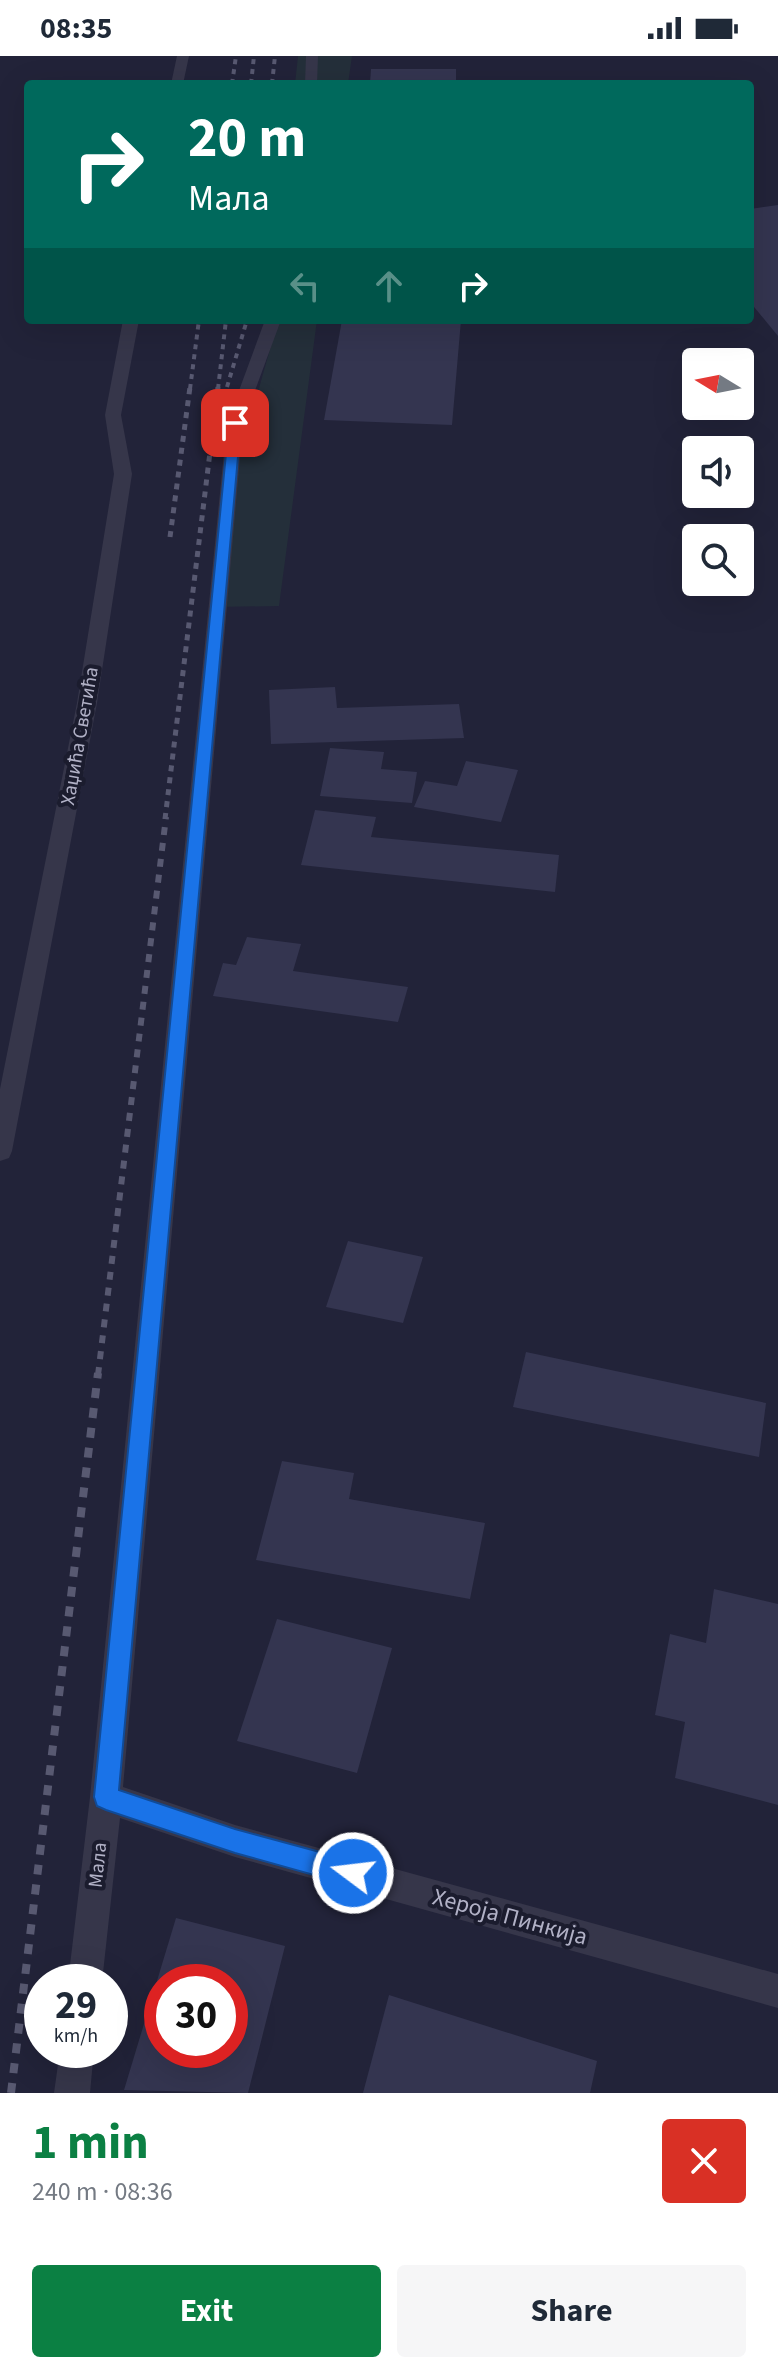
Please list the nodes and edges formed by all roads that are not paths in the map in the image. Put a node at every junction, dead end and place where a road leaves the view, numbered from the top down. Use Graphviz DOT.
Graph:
graph roads {
  1 [pos="183,56"];
  2 [pos="312,56"];
  3 [pos="178,80"];
  4 [pos="311,80"];
  5 [pos="130,324"];
  6 [pos="272,324"];
  7 [pos="0,1151"];
  8 [pos="106,1797"];
  9 [pos="87,1964"];
  10 [pos="778,1991"];
  11 [pos="75,2068"];
  12 [pos="72,2093"];
  1 -- 3 [label="street"];
  2 -- 4 [label="street"];
  5 -- 7 [label="street, Хаџића Светића"];
  6 -- 8 [label="street, Мала"];
  8 -- 9 [label="street, Мала"];
  8 -- 10 [label="street, Хероја Пинкија"];
  11 -- 12 [label="street"];
}
